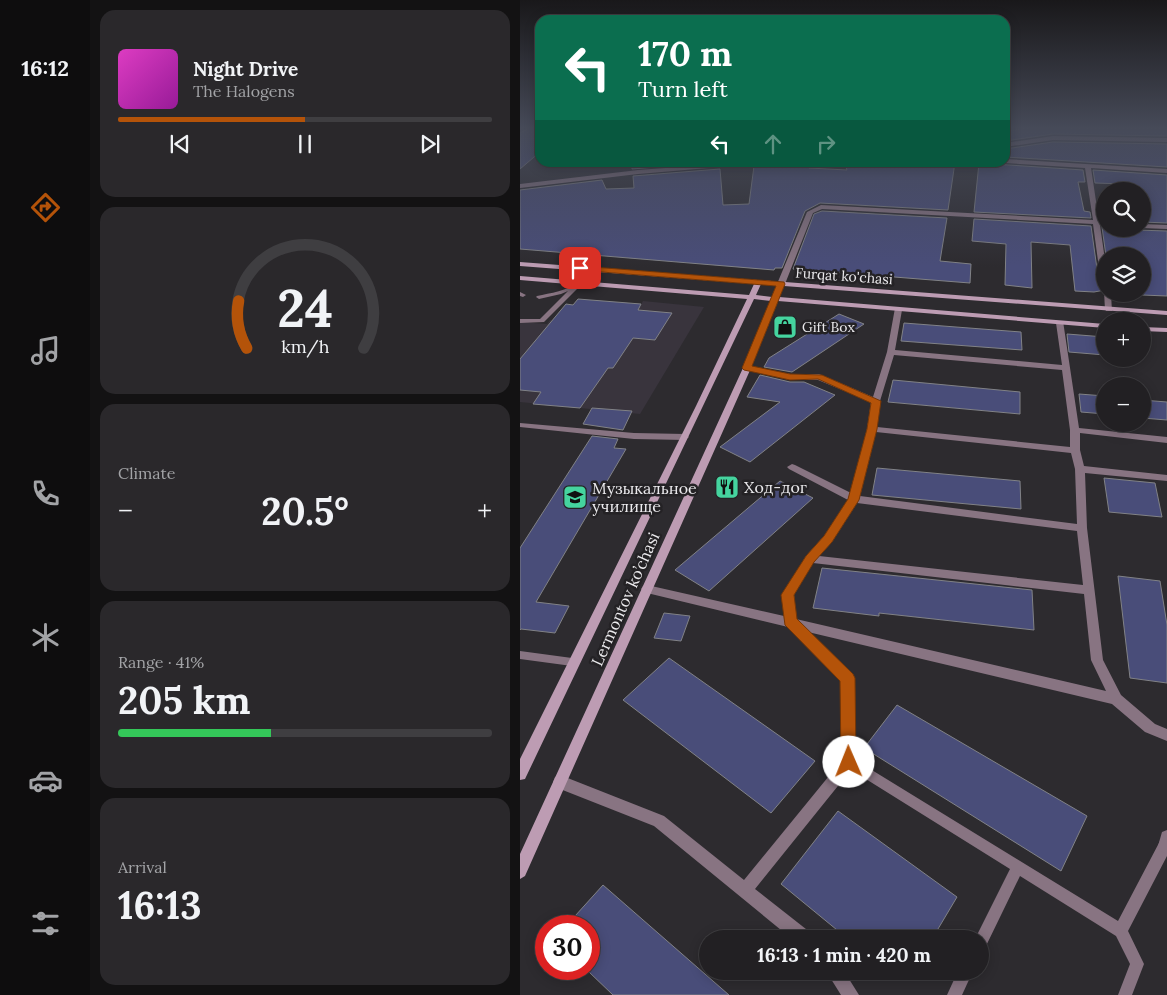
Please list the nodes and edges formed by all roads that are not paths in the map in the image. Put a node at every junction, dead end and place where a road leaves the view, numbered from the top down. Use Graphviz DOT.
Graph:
graph roads {
  1 [pos="626,173"];
  2 [pos="1089,173"];
  3 [pos="520,186"];
  4 [pos="1095,223"];
  5 [pos="1151,226"];
  6 [pos="1167,227"];
  7 [pos="1099,247"];
  8 [pos="520,264"];
  9 [pos="520,278"];
  10 [pos="758,282"];
  11 [pos="580,283"];
  12 [pos="781,284"];
  13 [pos="539,297"];
  14 [pos="752,298"];
  15 [pos="775,300"];
  16 [pos="1108,302"];
  17 [pos="1109,309"];
  18 [pos="898,310"];
  19 [pos="1167,313"];
  20 [pos="520,321"];
  21 [pos="1060,323"];
  22 [pos="1096,325"];
  23 [pos="1151,329"];
  24 [pos="1167,330"];
  25 [pos="891,352"];
  26 [pos="747,368"];
  27 [pos="1067,368"];
  28 [pos="876,401"];
  29 [pos="520,425"];
  30 [pos="872,429"];
  31 [pos="1074,430"];
  32 [pos="685,437"];
  33 [pos="1167,440"];
  34 [pos="1075,450"];
  35 [pos="792,467"];
  36 [pos="1080,469"];
  37 [pos="1167,478"];
  38 [pos="854,500"];
  39 [pos="1082,528"];
  40 [pos="810,559"];
  41 [pos="647,589"];
  42 [pos="1089,590"];
  43 [pos="790,622"];
  44 [pos="520,655"];
  45 [pos="572,662"];
  46 [pos="1116,699"];
  47 [pos="1167,735"];
  48 [pos="849,762"];
  49 [pos="520,774"];
  50 [pos="560,782"];
  51 [pos="1166,843"];
  52 [pos="1018,866"];
  53 [pos="520,871"];
  54 [pos="745,890"];
  55 [pos="794,930"];
  56 [pos="986,930"];
  57 [pos="1121,931"];
  58 [pos="840,980"];
  59 [pos="962,980"];
  60 [pos="851,995"];
  61 [pos="954,995"];
  62 [pos="1125,995"];
  1 -- 3 [label="street"];
  2 -- 4 [label="street"];
  4 -- 7 [label="street"];
  4 -- 12 [label="street"];
  5 -- 6 [label="street"];
  8 -- 10 [label="main road, Furqat ko'chasi"];
  9 -- 11 [label="main road, Furqat ko'chasi"];
  10 -- 12 [label="main road, Furqat ko'chasi"];
  10 -- 14 [label="main road, Lermontov ko’chasi"];
  11 -- 13 [label="lane"];
  11 -- 14 [label="main road, Furqat ko'chasi"];
  11 -- 20 [label="lane"];
  12 -- 15 [label="main road, Lermontov ko’chasi"];
  12 -- 17 [label="main road, Furqat ko'chasi"];
  14 -- 15 [label="main road, Furqat ko'chasi"];
  14 -- 32 [label="main road, Lermontov ko’chasi"];
  15 -- 18 [label="main road, Furqat ko'chasi"];
  15 -- 26 [label="main road, Lermontov ko’chasi"];
  16 -- 17 [label="street"];
  17 -- 19 [label="main road, Furqat ko'chasi"];
  18 -- 21 [label="main road, Furqat ko'chasi"];
  18 -- 25 [label="street"];
  21 -- 22 [label="main road, Furqat ko'chasi"];
  21 -- 27 [label="street"];
  23 -- 24 [label="main road"];
  25 -- 27 [label="street"];
  25 -- 28 [label="street"];
  26 -- 28 [label="street"];
  26 -- 41 [label="main road, Lermontov ko’chasi"];
  27 -- 31 [label="street"];
  28 -- 30 [label="street"];
  29 -- 32 [label="lane"];
  30 -- 34 [label="street"];
  30 -- 38 [label="street"];
  31 -- 33 [label="street"];
  31 -- 34 [label="street"];
  32 -- 45 [label="main road, Lermontov ko’chasi"];
  34 -- 36 [label="street"];
  35 -- 38 [label="street"];
  36 -- 37 [label="street"];
  36 -- 39 [label="street"];
  38 -- 39 [label="street"];
  38 -- 40 [label="street"];
  39 -- 42 [label="street"];
  40 -- 42 [label="street"];
  40 -- 43 [label="street"];
  41 -- 43 [label="street"];
  41 -- 50 [label="main road, Lermontov ko’chasi"];
  42 -- 46 [label="street"];
  43 -- 46 [label="street"];
  43 -- 48 [label="street"];
  44 -- 45 [label="lane"];
  45 -- 49 [label="main road, Lermontov ko’chasi"];
  46 -- 47 [label="street"];
  48 -- 52 [label="lane"];
  48 -- 54 [label="street"];
  50 -- 53 [label="main road, Lermontov ko’chasi"];
  50 -- 54 [label="street"];
  51 -- 57 [label="lane"];
  52 -- 56 [label="lane"];
  52 -- 57 [label="lane"];
  54 -- 55 [label="street"];
  57 -- 62 [label="lane"];
  58 -- 60 [label="street"];
  59 -- 61 [label="lane"];
}
